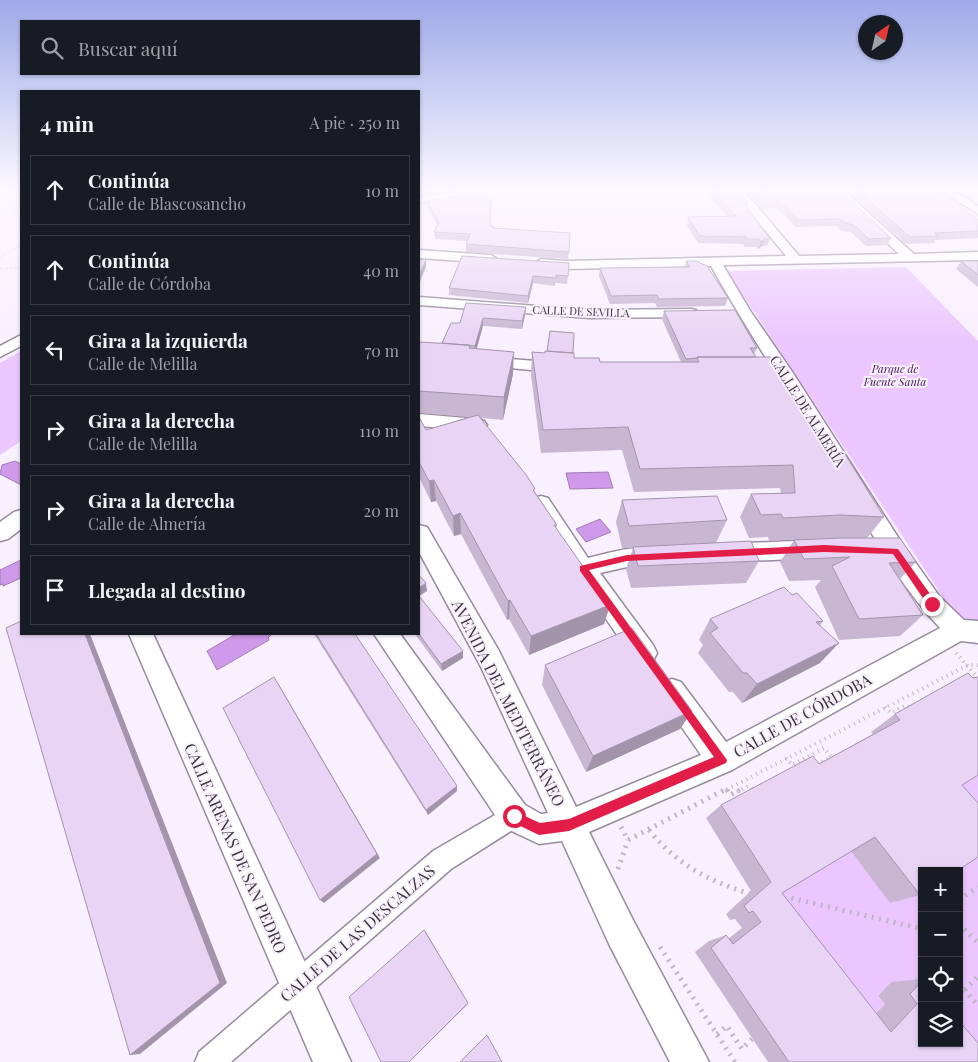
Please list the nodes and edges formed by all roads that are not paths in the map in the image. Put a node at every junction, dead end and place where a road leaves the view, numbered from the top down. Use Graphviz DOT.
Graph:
graph roads {
  1 [pos="780,241"];
  2 [pos="891,241"];
  3 [pos="420,254"];
  4 [pos="978,256"];
  5 [pos="910,258"];
  6 [pos="796,260"];
  7 [pos="506,261"];
  8 [pos="526,262"];
  9 [pos="715,262"];
  10 [pos="420,301"];
  11 [pos="706,313"];
  12 [pos="20,341"];
  13 [pos="0,352"];
  14 [pos="468,360"];
  15 [pos="576,370"];
  16 [pos="765,373"];
  17 [pos="785,373"];
  18 [pos="420,420"];
  19 [pos="492,440"];
  20 [pos="528,484"];
  21 [pos="20,519"];
  22 [pos="0,534"];
  23 [pos="420,534"];
  24 [pos="833,549"];
  25 [pos="869,550"];
  26 [pos="896,551"];
  27 [pos="706,554"];
  28 [pos="676,556"];
  29 [pos="583,568"];
  30 [pos="968,631"];
  31 [pos="141,635"];
  32 [pos="387,635"];
  33 [pos="722,760"];
  34 [pos="514,816"];
  35 [pos="569,825"];
  36 [pos="297,985"];
  37 [pos="209,1062"];
  38 [pos="332,1062"];
  39 [pos="690,1062"];
  1 -- 6 [label="street"];
  2 -- 5 [label="street"];
  3 -- 7 [label="street"];
  4 -- 5 [label="street"];
  5 -- 6 [label="street"];
  6 -- 9 [label="street"];
  8 -- 9 [label="street"];
  9 -- 17 [label="street, CALLE DE ALMERÍA"];
  10 -- 11 [label="street, CALLE DE SEVILLA"];
  12 -- 13 [label="street"];
  14 -- 15 [label="street"];
  16 -- 17 [label="street"];
  17 -- 26 [label="street, CALLE DE ALMERÍA"];
  18 -- 19 [label="street"];
  20 -- 29 [label="street"];
  21 -- 22 [label="street"];
  23 -- 35 [label="street, AVENIDA DEL MEDITERRÁNEO"];
  24 -- 27 [label="street"];
  25 -- 26 [label="street"];
  26 -- 30 [label="street, CALLE DE ALMERÍA"];
  28 -- 29 [label="street"];
  29 -- 33 [label="street"];
  30 -- 33 [label="street, CALLE DE CÓRDOBA"];
  31 -- 36 [label="street, CALLE ARENAS DE SAN PEDRO"];
  32 -- 34 [label="street"];
  33 -- 35 [label="street, CALLE DE CÓRDOBA"];
  34 -- 35 [label="street, CALLE DE CÓRDOBA"];
  34 -- 36 [label="street, CALLE DE LAS DESCALZAS"];
  35 -- 39 [label="street, AVENIDA DEL MEDITERRÁNEO"];
  36 -- 37 [label="street, CALLE DE LAS DESCALZAS"];
  36 -- 38 [label="street, CALLE ARENAS DE SAN PEDRO"];
}
